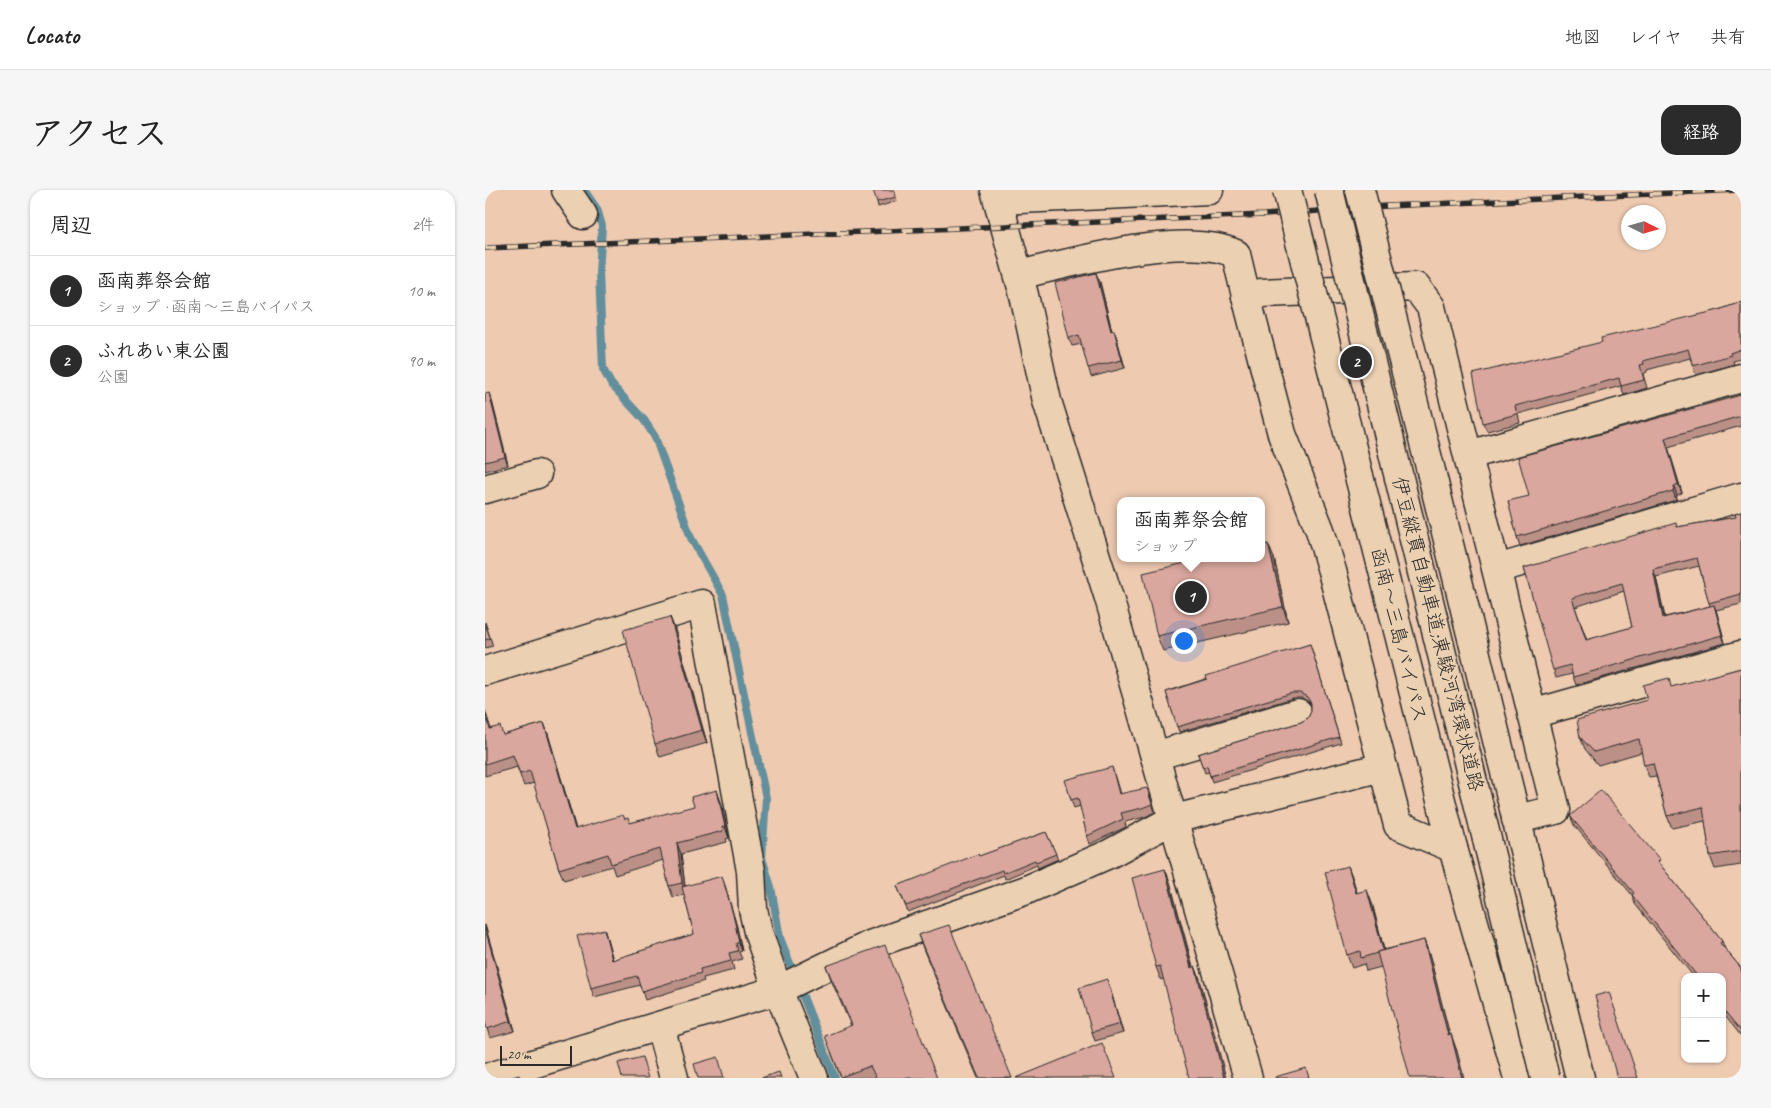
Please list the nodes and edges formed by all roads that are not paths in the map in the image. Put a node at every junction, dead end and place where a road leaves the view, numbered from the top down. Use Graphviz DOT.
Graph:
graph roads {
  1 [pos="566,190"];
  2 [pos="1209,190"];
  3 [pos="1287,190"];
  4 [pos="1329,190"];
  5 [pos="1360,190"];
  6 [pos="997,195"];
  7 [pos="583,215"];
  8 [pos="1019,275"];
  9 [pos="1246,296"];
  10 [pos="1741,378"];
  11 [pos="1469,455"];
  12 [pos="537,474"];
  13 [pos="485,489"];
  14 [pos="1741,496"];
  15 [pos="1497,568"];
  16 [pos="1741,655"];
  17 [pos="485,671"];
  18 [pos="1298,713"];
  19 [pos="1532,714"];
  20 [pos="1155,756"];
  21 [pos="1383,767"];
  22 [pos="1174,819"];
  23 [pos="1516,820"];
  24 [pos="1453,848"];
  25 [pos="778,990"];
  26 [pos="660,1026"];
  27 [pos="529,1072"];
  28 [pos="487,1078"];
  29 [pos="674,1078"];
  30 [pos="814,1078"];
  31 [pos="1248,1078"];
  32 [pos="1519,1078"];
  33 [pos="1545,1078"];
  34 [pos="1580,1078"];
  1 -- 7 [label="main road"];
  2 -- 6 [label="main road"];
  3 -- 24 [label="main road, 函南～三島バイパス, bridge"];
  4 -- 33 [label="main road, 伊豆縦貫自動車道;東駿河湾環状道路, bridge"];
  5 -- 23 [label="main road, bridge"];
  6 -- 8 [label="main road"];
  8 -- 9 [label="main road"];
  8 -- 20 [label="main road"];
  9 -- 11 [label="main road"];
  9 -- 21 [label="main road"];
  10 -- 11 [label="main road"];
  11 -- 15 [label="main road"];
  12 -- 13 [label="main road"];
  14 -- 15 [label="main road"];
  15 -- 19 [label="main road"];
  16 -- 19 [label="main road"];
  17 -- 25 [label="main road"];
  18 -- 20 [label="main road"];
  19 -- 23 [label="main road"];
  20 -- 22 [label="main road"];
  21 -- 22 [label="main road"];
  21 -- 24 [label="main road"];
  22 -- 25 [label="main road"];
  22 -- 31 [label="main road"];
  23 -- 34 [label="main road"];
  24 -- 32 [label="main road, 函南～三島バイパス"];
  25 -- 26 [label="main road"];
  25 -- 30 [label="main road"];
  26 -- 27 [label="main road"];
  26 -- 29 [label="main road"];
  27 -- 28 [label="main road"];
}
